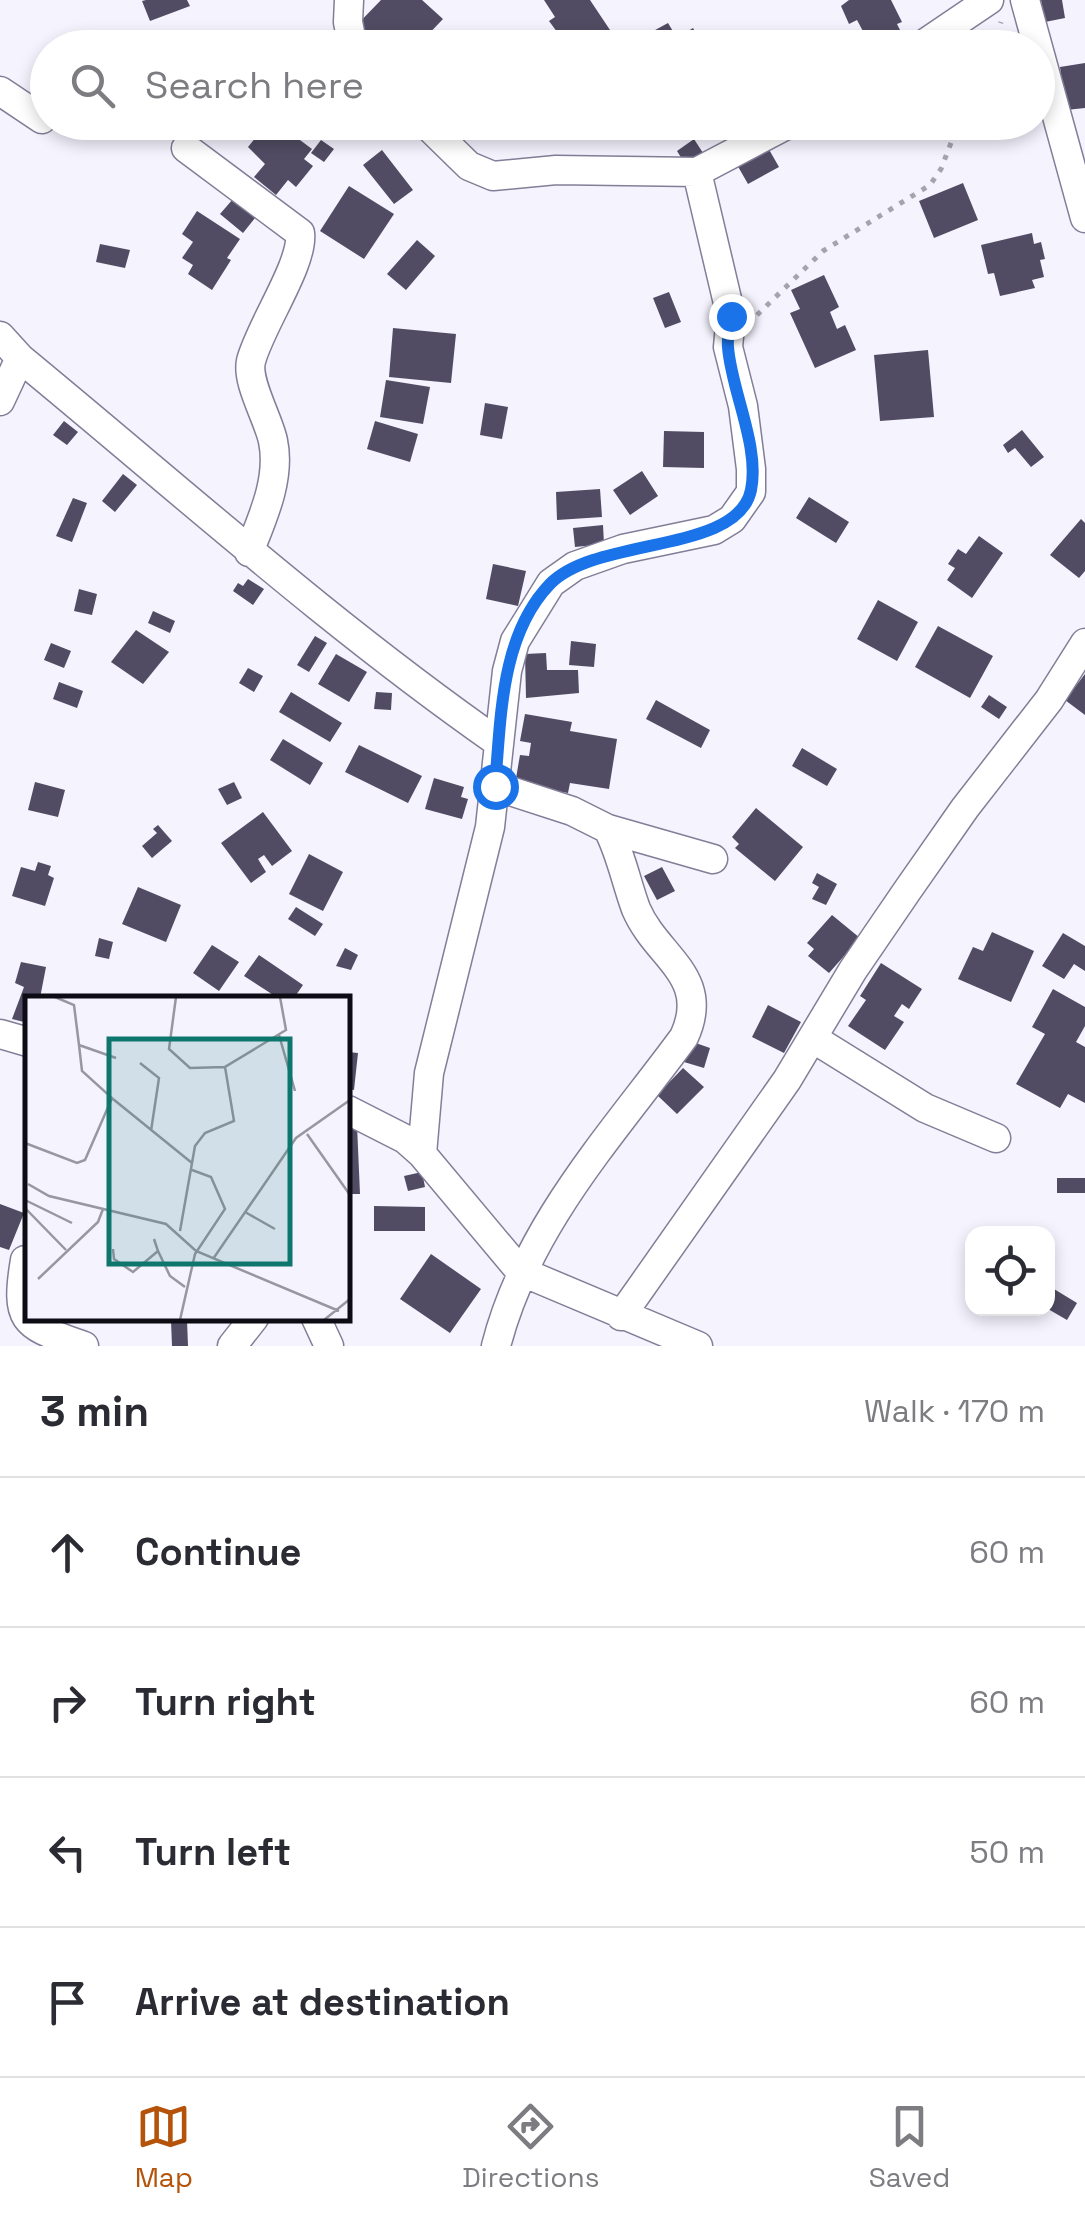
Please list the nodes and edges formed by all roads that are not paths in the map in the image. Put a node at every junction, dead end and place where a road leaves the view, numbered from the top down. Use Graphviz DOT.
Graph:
graph roads {
  1 [pos="349,0"];
  2 [pos="988,0"];
  3 [pos="1025,0"];
  4 [pos="350,30"];
  5 [pos="944,30"];
  6 [pos="1033,30"];
  7 [pos="0,90"];
  8 [pos="1055,109"];
  9 [pos="30,110"];
  10 [pos="442,140"];
  11 [pos="758,140"];
  12 [pos="186,148"];
  13 [pos="697,172"];
  14 [pos="1085,218"];
  15 [pos="0,336"];
  16 [pos="20,358"];
  17 [pos="0,400"];
  18 [pos="249,552"];
  19 [pos="1085,642"];
  20 [pos="498,744"];
  21 [pos="495,786"];
  22 [pos="608,828"];
  23 [pos="714,860"];
  24 [pos="0,1034"];
  25 [pos="814,1039"];
  26 [pos="25,1041"];
  27 [pos="350,1111"];
  28 [pos="996,1138"];
  29 [pos="422,1154"];
  30 [pos="25,1260"];
  31 [pos="520,1272"];
  32 [pos="25,1315"];
  33 [pos="621,1316"];
  34 [pos="32,1321"];
  35 [pos="252,1321"];
  36 [pos="317,1321"];
  37 [pos="84,1346"];
  38 [pos="232,1346"];
  39 [pos="329,1346"];
  40 [pos="496,1346"];
  41 [pos="698,1346"];
  1 -- 4 [label="street"];
  2 -- 5 [label="street"];
  3 -- 6 [label="street"];
  7 -- 9 [label="street"];
  8 -- 14 [label="street"];
  10 -- 13 [label="street"];
  11 -- 13 [label="street"];
  12 -- 18 [label="street"];
  13 -- 20 [label="street"];
  15 -- 16 [label="street"];
  16 -- 17 [label="street"];
  16 -- 18 [label="street"];
  18 -- 20 [label="street"];
  19 -- 25 [label="street"];
  20 -- 21 [label="street"];
  21 -- 22 [label="street"];
  21 -- 29 [label="street"];
  22 -- 23 [label="street"];
  22 -- 31 [label="street"];
  24 -- 26 [label="street"];
  25 -- 28 [label="street"];
  25 -- 33 [label="street"];
  27 -- 29 [label="street"];
  29 -- 31 [label="street"];
  30 -- 32 [label="street"];
  31 -- 33 [label="street"];
  31 -- 40 [label="street"];
  33 -- 41 [label="street"];
  34 -- 37 [label="street"];
  35 -- 38 [label="street"];
  36 -- 39 [label="street"];
}
